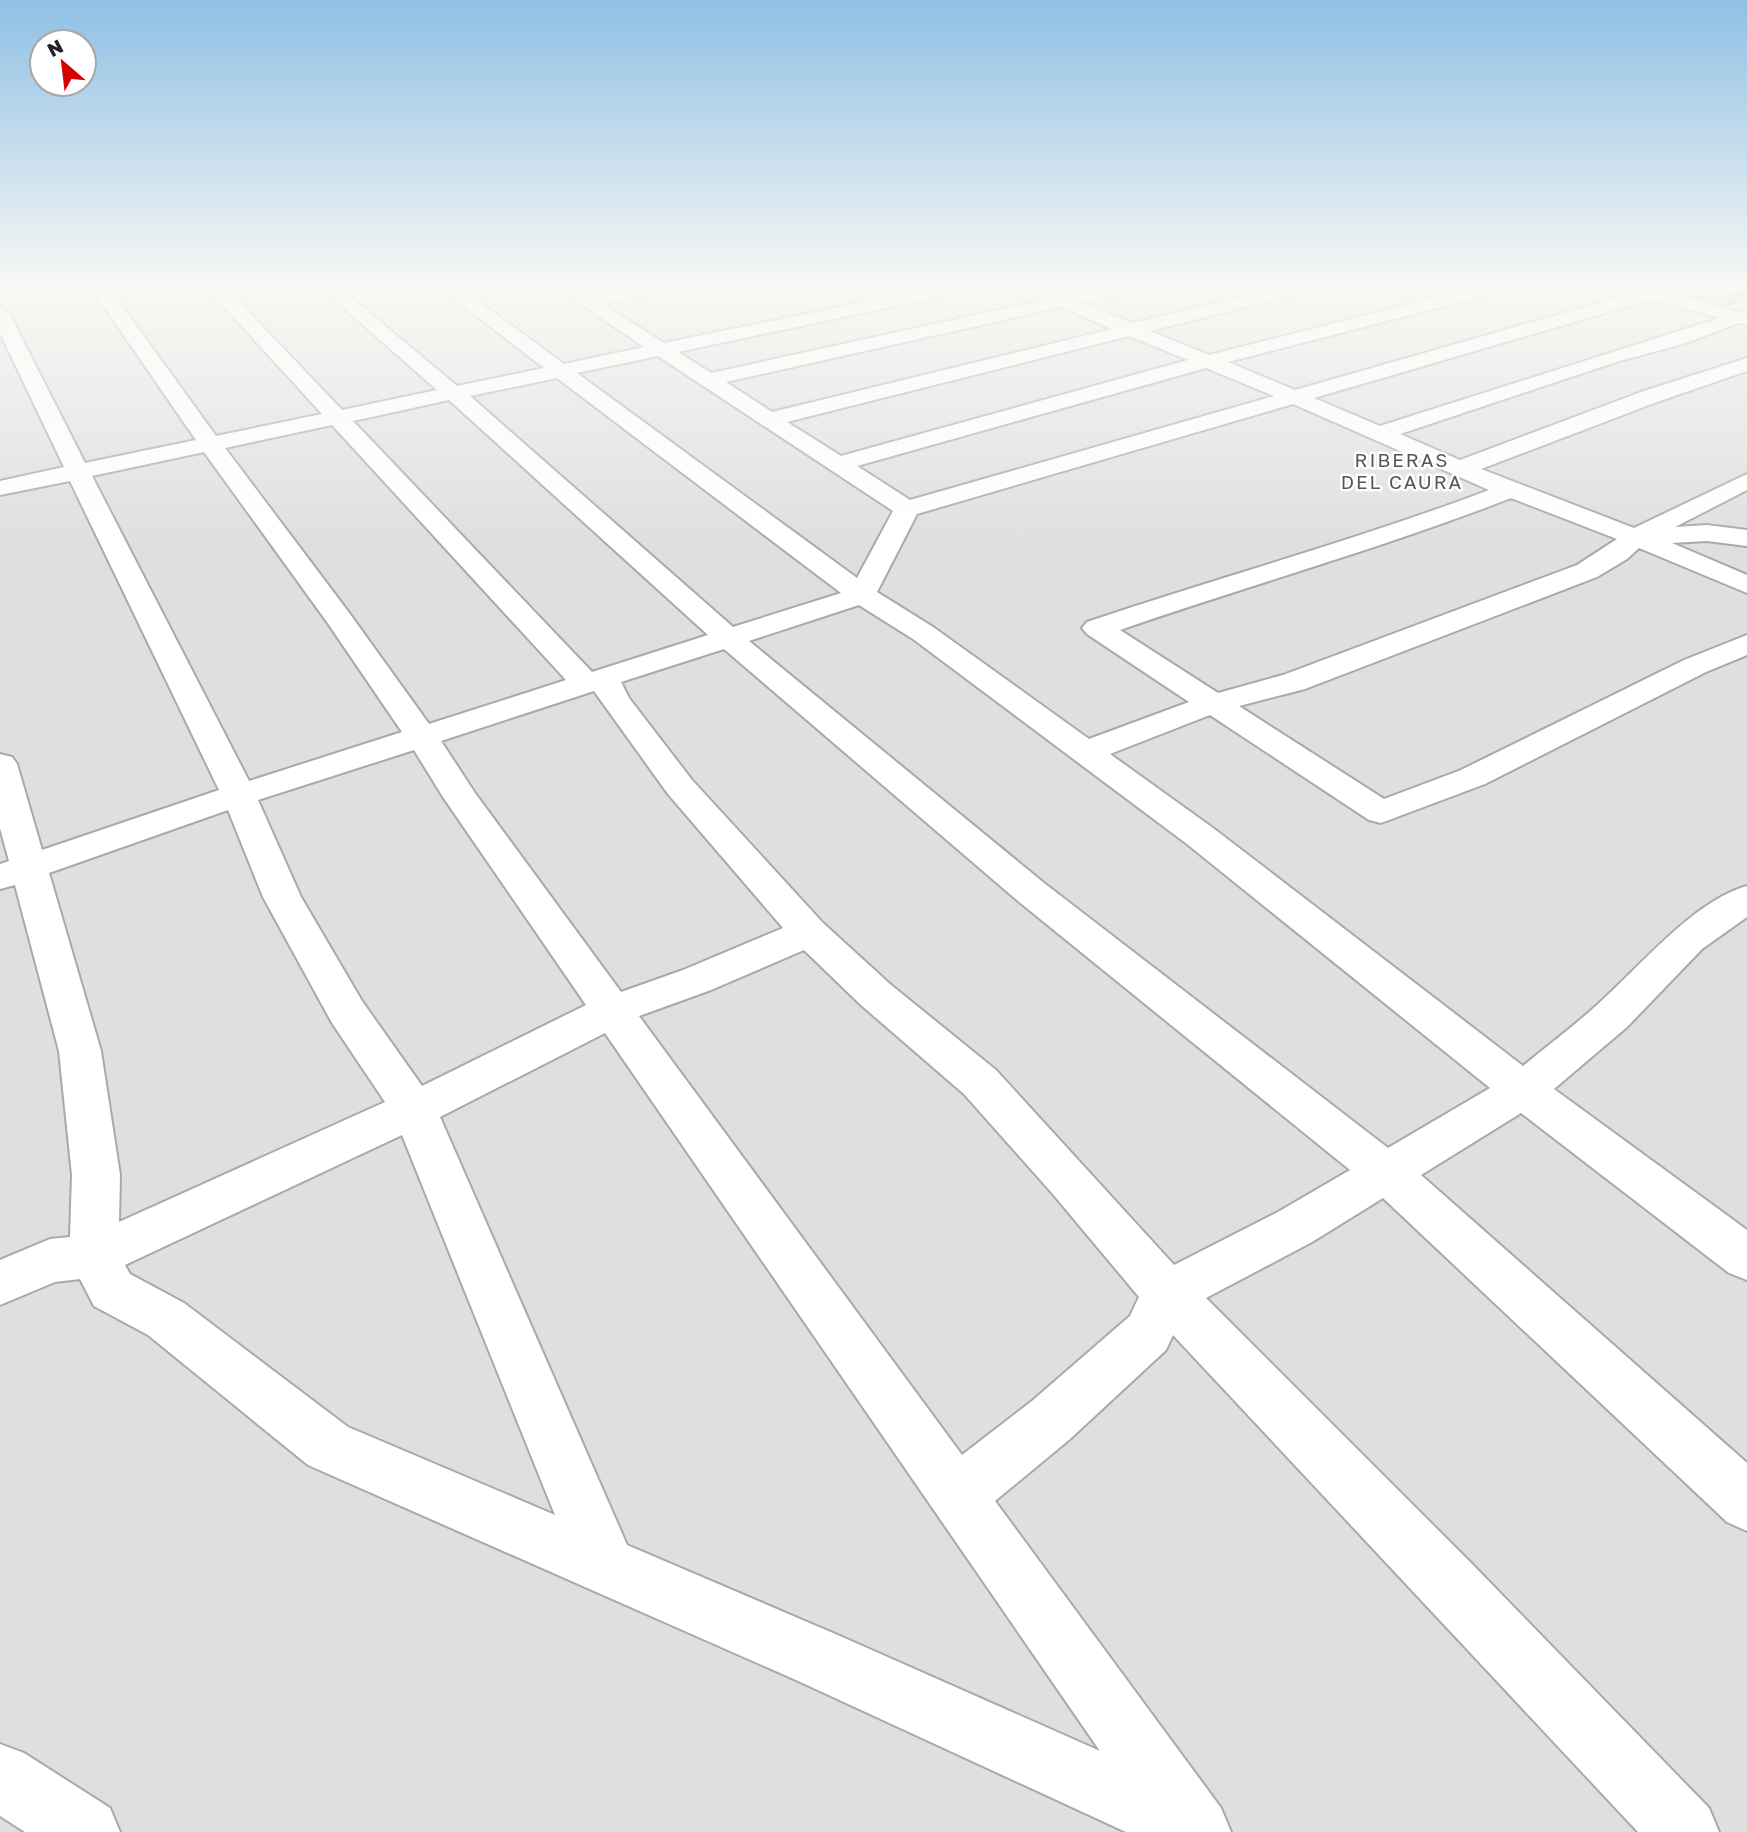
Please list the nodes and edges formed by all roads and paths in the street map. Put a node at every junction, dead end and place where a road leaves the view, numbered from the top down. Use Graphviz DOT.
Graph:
graph roads {
  1 [pos="30,373"];
  2 [pos="160,373"];
  3 [pos="294,373"];
  4 [pos="431,373"];
  5 [pos="546,373"];
  6 [pos="568,373"];
  7 [pos="699,373"];
  8 [pos="736,373"];
  9 [pos="952,373"];
  10 [pos="1165,373"];
  11 [pos="1238,373"];
  12 [pos="1371,373"];
  13 [pos="1562,373"];
  14 [pos="1721,373"];
  15 [pos="707,380"];
  16 [pos="454,393"];
  17 [pos="1292,396"];
  18 [pos="335,418"];
  19 [pos="767,419"];
  20 [pos="1378,434"];
  21 [pos="210,444"];
  22 [pos="837,464"];
  23 [pos="1460,469"];
  24 [pos="78,472"];
  25 [pos="1747,481"];
  26 [pos="0,488"];
  27 [pos="1511,490"];
  28 [pos="1705,501"];
  29 [pos="908,509"];
  30 [pos="1746,531"];
  31 [pos="1635,537"];
  32 [pos="1747,585"];
  33 [pos="862,595"];
  34 [pos="731,638"];
  35 [pos="1747,644"];
  36 [pos="595,682"];
  37 [pos="1214,703"];
  38 [pos="423,737"];
  39 [pos="1085,753"];
  40 [pos="0,764"];
  41 [pos="239,795"];
  42 [pos="14,872"];
  43 [pos="1747,898"];
  44 [pos="809,932"];
  45 [pos="613,1010"];
  46 [pos="1523,1090"];
  47 [pos="414,1109"];
  48 [pos="1387,1173"];
  49 [pos="94,1256"];
  50 [pos="1747,1258"];
  51 [pos="0,1283"];
  52 [pos="1167,1293"];
  53 [pos="957,1495"];
  54 [pos="1747,1502"];
  55 [pos="605,1564"];
  56 [pos="0,1777"];
  57 [pos="1195,1830"];
  58 [pos="86,1832"];
  59 [pos="1685,1832"];
  1 -- 24 [label="street"];
  2 -- 21 [label="street"];
  3 -- 18 [label="street"];
  4 -- 16 [label="street"];
  5 -- 16 [label="street"];
  6 -- 33 [label="street"];
  7 -- 15 [label="street"];
  8 -- 15 [label="street"];
  9 -- 19 [label="street"];
  10 -- 22 [label="street"];
  11 -- 17 [label="street"];
  12 -- 17 [label="street"];
  13 -- 20 [label="street"];
  14 -- 23 [label="street"];
  15 -- 19 [label="street"];
  16 -- 18 [label="street"];
  16 -- 34 [label="street"];
  17 -- 20 [label="street"];
  17 -- 29 [label="street"];
  18 -- 21 [label="street"];
  18 -- 36 [label="street"];
  19 -- 22 [label="street"];
  20 -- 23 [label="street"];
  21 -- 24 [label="street"];
  21 -- 38 [label="street"];
  22 -- 29 [label="street"];
  23 -- 27 [label="street"];
  24 -- 26 [label="street"];
  24 -- 41 [label="street"];
  25 -- 28 [label="street"];
  27 -- 31 [label="street"];
  27 -- 37 [label="street"];
  28 -- 30 [label="street"];
  28 -- 31 [label="street"];
  29 -- 33 [label="street"];
  30 -- 31 [label="street"];
  31 -- 32 [label="street"];
  31 -- 37 [label="street"];
  33 -- 34 [label="street"];
  33 -- 39 [label="street"];
  34 -- 36 [label="street"];
  34 -- 48 [label="street"];
  35 -- 37 [label="street"];
  36 -- 38 [label="street"];
  36 -- 44 [label="street"];
  37 -- 39 [label="street"];
  38 -- 41 [label="street"];
  38 -- 45 [label="street"];
  39 -- 46 [label="street"];
  40 -- 42 [label="street"];
  41 -- 42 [label="street"];
  41 -- 47 [label="street"];
  42 -- 49 [label="street"];
  43 -- 46 [label="street"];
  44 -- 45 [label="street"];
  44 -- 52 [label="street"];
  45 -- 47 [label="street"];
  45 -- 53 [label="street"];
  46 -- 48 [label="street"];
  46 -- 50 [label="street"];
  47 -- 49 [label="street"];
  47 -- 55 [label="street"];
  48 -- 52 [label="street"];
  48 -- 54 [label="street"];
  49 -- 51 [label="street"];
  49 -- 55 [label="street"];
  52 -- 53 [label="street"];
  52 -- 59 [label="street"];
  53 -- 57 [label="street"];
  55 -- 57 [label="street"];
  56 -- 58 [label="street"];
}
